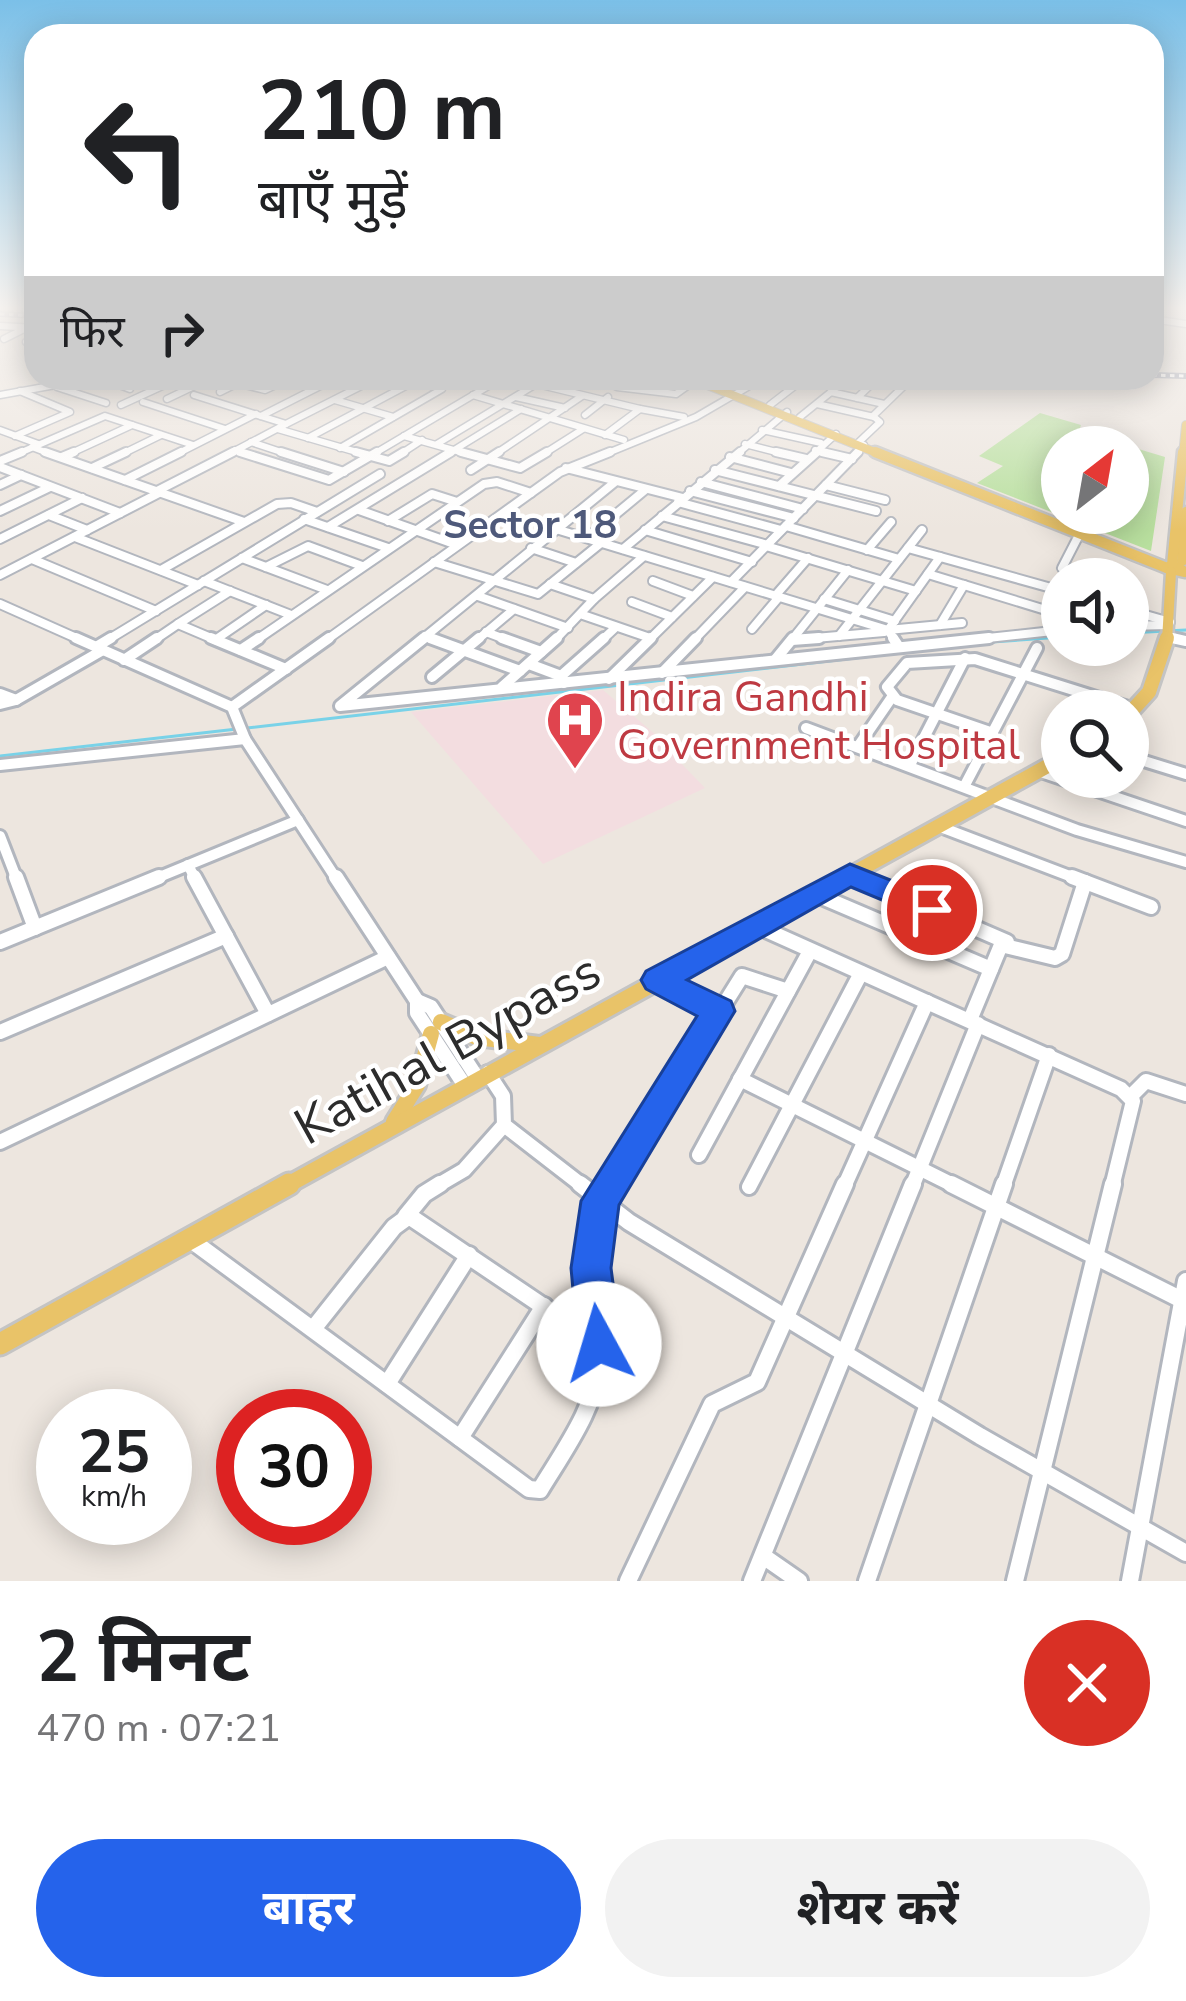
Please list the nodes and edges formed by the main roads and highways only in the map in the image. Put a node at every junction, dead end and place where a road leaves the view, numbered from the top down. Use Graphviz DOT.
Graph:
graph roads {
  1 [pos="724,390"];
  2 [pos="738,395"];
  3 [pos="785,413"];
  4 [pos="1186,425"];
  5 [pos="861,443"];
  6 [pos="1186,512"];
  7 [pos="1178,570"];
  8 [pos="1146,690"];
  9 [pos="1041,769"];
  10 [pos="540,1045"];
  11 [pos="391,1126"];
  12 [pos="0,1344"];
  1 -- 2 [label="main road"];
  2 -- 3 [label="main road"];
  2 -- 3 [label="main road"];
  3 -- 5 [label="main road"];
  3 -- 5 [label="main road"];
  4 -- 7 [label="main road"];
  5 -- 7 [label="main road"];
  5 -- 7 [label="main road"];
  6 -- 7 [label="main road"];
  7 -- 8 [label="main road"];
  9 -- 10 [label="main road, Katihal Bypass"];
  10 -- 11 [label="main road, Katihal Bypass"];
  10 -- 11 [label="main road"];
  11 -- 12 [label="main road, Katihal Bypass"];
}
